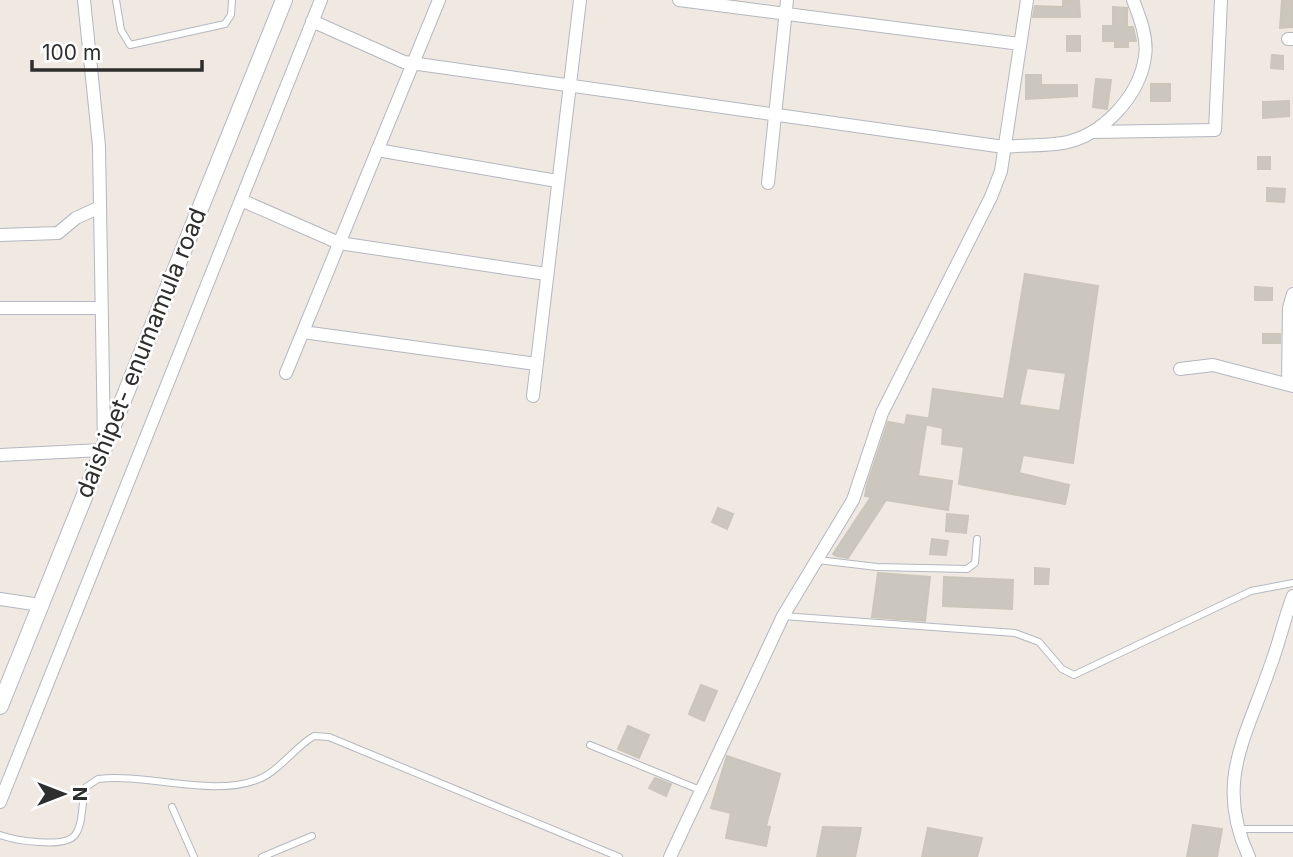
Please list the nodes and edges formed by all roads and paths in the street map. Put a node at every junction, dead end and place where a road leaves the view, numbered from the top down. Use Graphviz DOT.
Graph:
graph roads {
  1 [pos="84,0"];
  2 [pos="116,0"];
  3 [pos="232,0"];
  4 [pos="284,0"];
  5 [pos="321,0"];
  6 [pos="439,0"];
  7 [pos="580,0"];
  8 [pos="679,0"];
  9 [pos="1027,0"];
  10 [pos="1133,0"];
  11 [pos="1220,0"];
  12 [pos="786,6"];
  13 [pos="312,22"];
  14 [pos="1020,44"];
  15 [pos="413,63"];
  16 [pos="568,85"];
  17 [pos="776,114"];
  18 [pos="1092,132"];
  19 [pos="1004,147"];
  20 [pos="377,150"];
  21 [pos="557,181"];
  22 [pos="768,183"];
  23 [pos="241,201"];
  24 [pos="100,207"];
  25 [pos="0,235"];
  26 [pos="339,243"];
  27 [pos="546,274"];
  28 [pos="1293,294"];
  29 [pos="102,307"];
  30 [pos="0,308"];
  31 [pos="303,332"];
  32 [pos="536,364"];
  33 [pos="1180,369"];
  34 [pos="286,373"];
  35 [pos="1290,385"];
  36 [pos="533,396"];
  37 [pos="103,447"];
  38 [pos="0,455"];
  39 [pos="977,539"];
  40 [pos="818,560"];
  41 [pos="1293,583"];
  42 [pos="1293,596"];
  43 [pos="0,599"];
  44 [pos="40,605"];
  45 [pos="783,616"];
  46 [pos="0,706"];
  47 [pos="590,745"];
  48 [pos="700,790"];
  49 [pos="0,802"];
  50 [pos="172,807"];
  51 [pos="1293,828"];
  52 [pos="1236,829"];
  53 [pos="0,835"];
  54 [pos="312,836"];
  55 [pos="194,857"];
  56 [pos="262,857"];
  57 [pos="620,857"];
  58 [pos="670,857"];
  59 [pos="1249,857"];
  1 -- 24 [label="street"];
  2 -- 3 [label="lane"];
  4 -- 37 [label="street, daishipet- enumamula road"];
  5 -- 13 [label="street"];
  6 -- 15 [label="street"];
  7 -- 16 [label="street"];
  8 -- 12 [label="street"];
  9 -- 14 [label="street"];
  10 -- 18 [label="street"];
  11 -- 18 [label="street"];
  12 -- 14 [label="street"];
  12 -- 17 [label="street"];
  13 -- 15 [label="street"];
  13 -- 23 [label="street"];
  14 -- 19 [label="street"];
  15 -- 16 [label="street"];
  15 -- 20 [label="street"];
  16 -- 17 [label="street"];
  16 -- 21 [label="street"];
  17 -- 19 [label="street"];
  17 -- 22 [label="street"];
  18 -- 19 [label="street"];
  19 -- 40 [label="street"];
  20 -- 21 [label="street"];
  20 -- 26 [label="street"];
  21 -- 27 [label="street"];
  23 -- 26 [label="street"];
  23 -- 49 [label="street"];
  24 -- 25 [label="street"];
  24 -- 29 [label="street"];
  26 -- 27 [label="street"];
  26 -- 31 [label="street"];
  27 -- 32 [label="street"];
  28 -- 35 [label="street"];
  29 -- 30 [label="street"];
  29 -- 37 [label="street"];
  31 -- 32 [label="street"];
  31 -- 34 [label="street"];
  32 -- 36 [label="street"];
  33 -- 35 [label="street"];
  37 -- 38 [label="street"];
  37 -- 44 [label="street, daishipet- enumamula road"];
  39 -- 40 [label="lane"];
  40 -- 45 [label="street"];
  41 -- 45 [label="lane"];
  42 -- 52 [label="street"];
  43 -- 44 [label="street"];
  44 -- 46 [label="street, daishipet- enumamula road"];
  45 -- 48 [label="street"];
  47 -- 48 [label="lane"];
  48 -- 58 [label="street"];
  50 -- 55 [label="lane"];
  51 -- 52 [label="lane"];
  52 -- 59 [label="street"];
  53 -- 57 [label="lane"];
  54 -- 56 [label="lane"];
}
